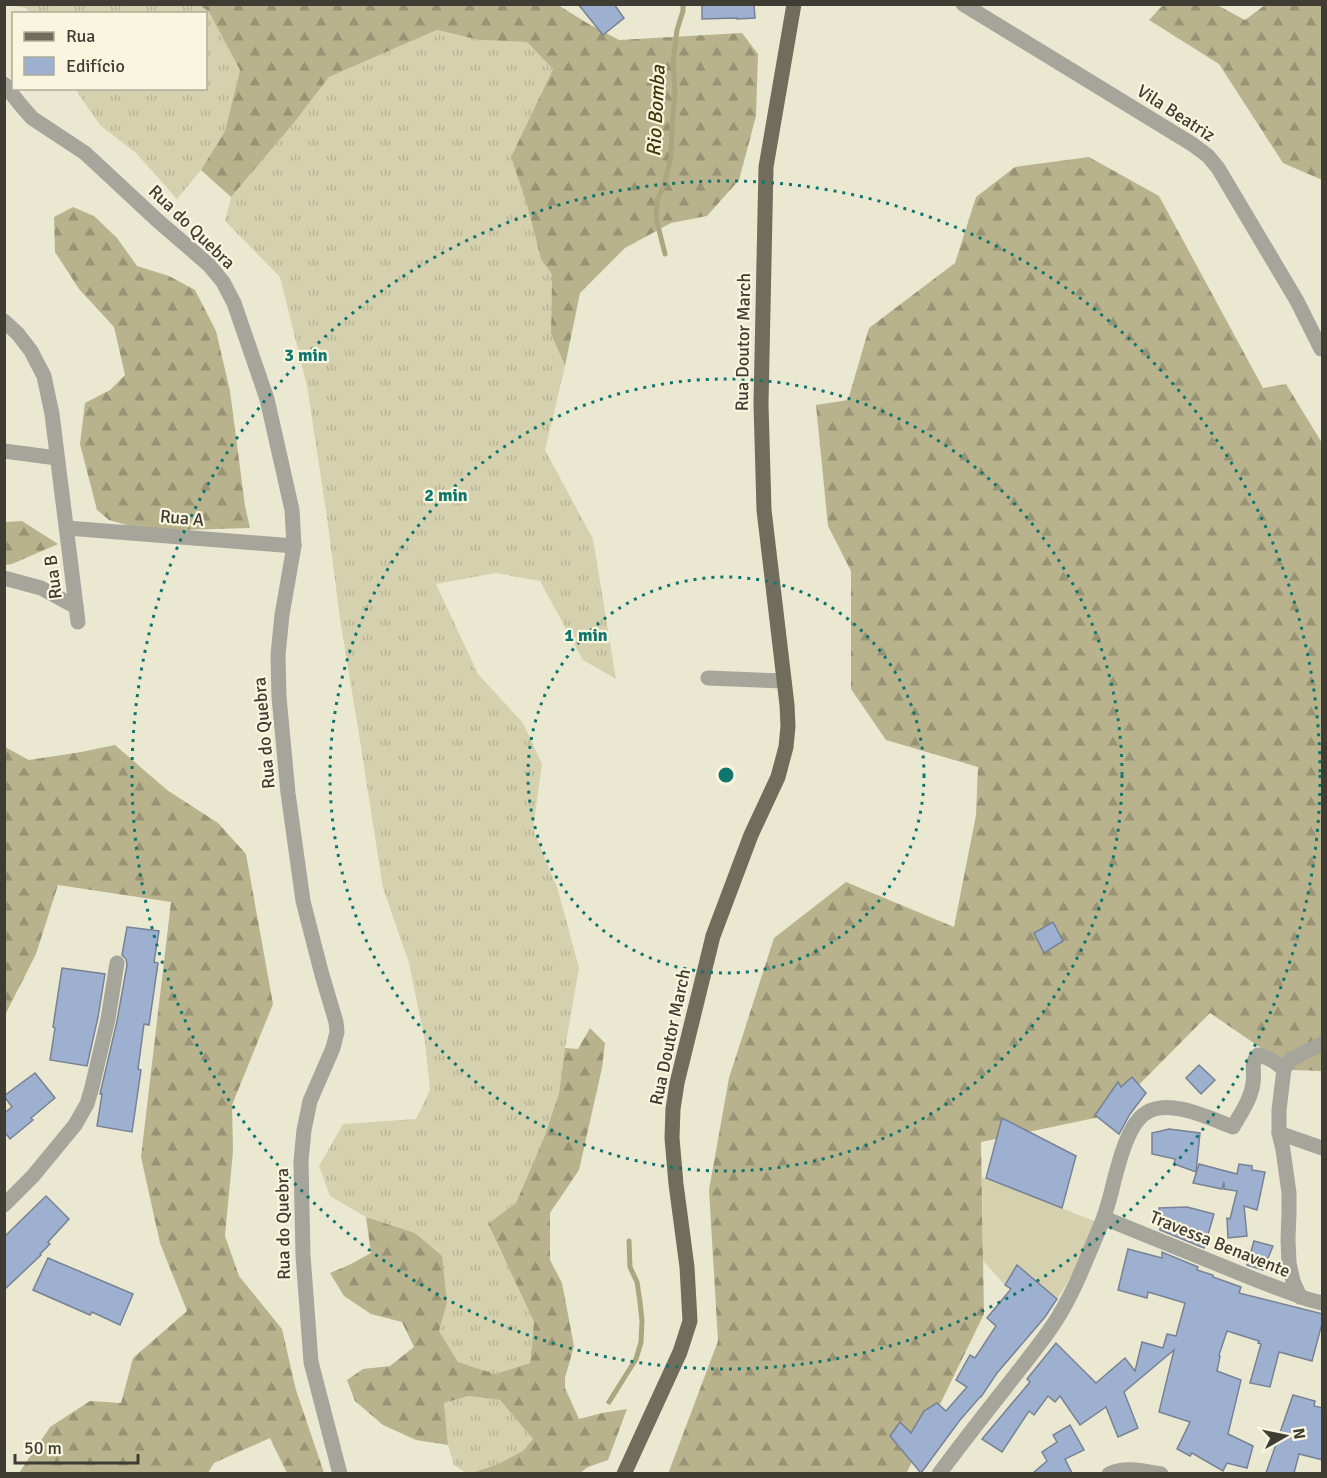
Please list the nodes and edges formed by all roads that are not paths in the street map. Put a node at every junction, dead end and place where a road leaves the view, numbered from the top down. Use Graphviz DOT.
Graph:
graph roads {
  1 [pos="794,4"];
  2 [pos="963,4"];
  3 [pos="4,84"];
  4 [pos="4,321"];
  5 [pos="1321,349"];
  6 [pos="4,451"];
  7 [pos="57,458"];
  8 [pos="67,528"];
  9 [pos="294,546"];
  10 [pos="4,578"];
  11 [pos="708,678"];
  12 [pos="784,681"];
  13 [pos="117,963"];
  14 [pos="1323,1044"];
  15 [pos="1284,1069"];
  16 [pos="1279,1132"];
  17 [pos="1323,1148"];
  18 [pos="4,1205"];
  19 [pos="1104,1218"];
  20 [pos="1300,1297"];
  21 [pos="1323,1304"];
  22 [pos="340,1473"];
  23 [pos="624,1473"];
  24 [pos="939,1473"];
  25 [pos="1109,1473"];
  26 [pos="1161,1473"];
  1 -- 12 [label="main road, Rua Doutor March"];
  2 -- 5 [label="street, Vila Beatriz"];
  3 -- 9 [label="street, Rua do Quebra"];
  4 -- 7 [label="street, Rua B"];
  6 -- 7 [label="street"];
  7 -- 8 [label="street, Rua B"];
  8 -- 9 [label="street, Rua A"];
  8 -- 10 [label="street, Rua B"];
  9 -- 22 [label="street, Rua do Quebra"];
  11 -- 12 [label="street"];
  12 -- 23 [label="main road, Rua Doutor March"];
  13 -- 18 [label="street"];
  14 -- 15 [label="street"];
  15 -- 16 [label="street"];
  15 -- 19 [label="street"];
  16 -- 17 [label="street"];
  16 -- 20 [label="street"];
  19 -- 20 [label="street, Travessa Benavente"];
  19 -- 24 [label="street"];
  20 -- 21 [label="street, Travessa Benavente"];
  25 -- 26 [label="street"];
}
